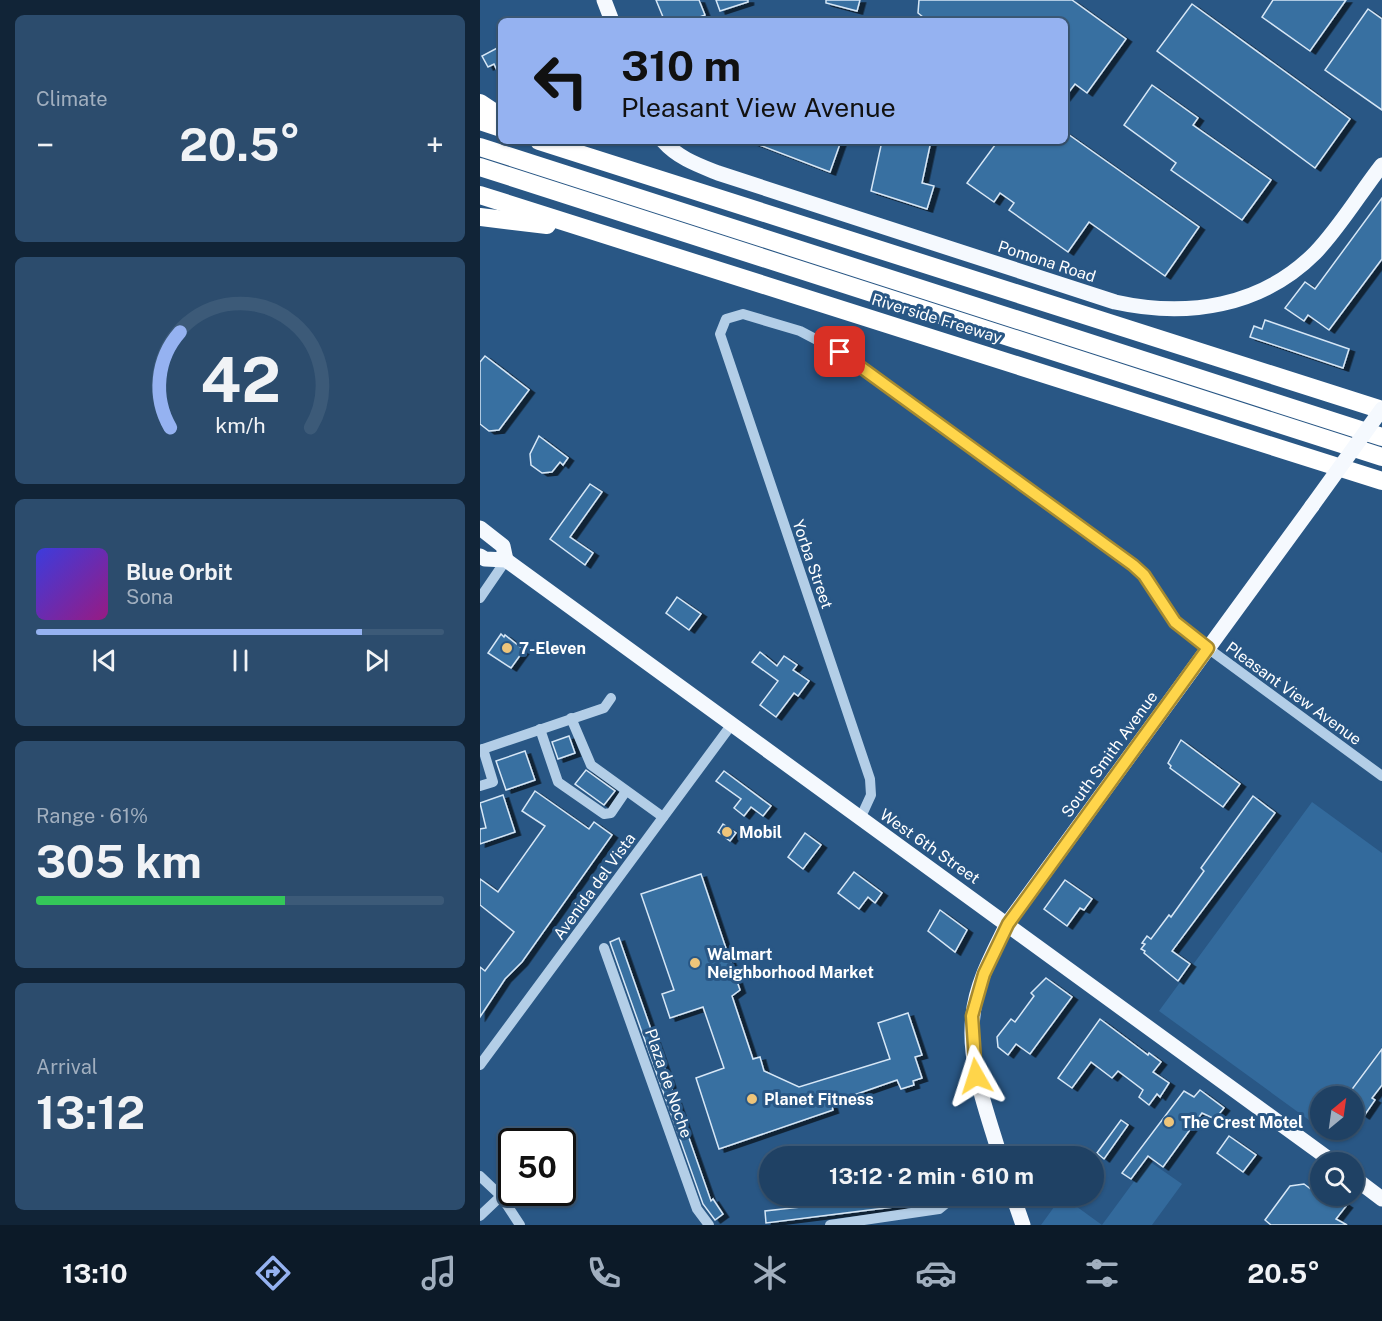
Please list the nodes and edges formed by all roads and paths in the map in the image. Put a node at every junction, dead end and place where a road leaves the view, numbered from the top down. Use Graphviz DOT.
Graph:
graph roads {
  1 [pos="604,0"];
  2 [pos="611,18"];
  3 [pos="480,103"];
  4 [pos="498,115"];
  5 [pos="480,121"];
  6 [pos="498,127"];
  7 [pos="548,144"];
  8 [pos="666,144"];
  9 [pos="480,147"];
  10 [pos="1382,165"];
  11 [pos="480,166"];
  12 [pos="480,195"];
  13 [pos="480,217"];
  14 [pos="585,229"];
  15 [pos="726,319"];
  16 [pos="1382,409"];
  17 [pos="1382,436"];
  18 [pos="1382,457"];
  19 [pos="1382,482"];
  20 [pos="480,528"];
  21 [pos="480,556"];
  22 [pos="506,560"];
  23 [pos="480,598"];
  24 [pos="1208,648"];
  25 [pos="611,698"];
  26 [pos="571,718"];
  27 [pos="732,724"];
  28 [pos="540,729"];
  29 [pos="481,749"];
  30 [pos="1382,776"];
  31 [pos="480,786"];
  32 [pos="626,791"];
  33 [pos="663,817"];
  34 [pos="860,819"];
  35 [pos="1008,924"];
  36 [pos="604,948"];
  37 [pos="480,1065"];
  38 [pos="997,1146"];
  39 [pos="1319,1152"];
  40 [pos="480,1176"];
  41 [pos="1364,1185"];
  42 [pos="498,1193"];
  43 [pos="498,1199"];
  44 [pos="1382,1199"];
  45 [pos="507,1206"];
  46 [pos="943,1206"];
  47 [pos="1016,1206"];
  48 [pos="480,1216"];
  49 [pos="519,1225"];
  50 [pos="709,1225"];
  51 [pos="830,1225"];
  52 [pos="1023,1225"];
  1 -- 2 [label="main road"];
  3 -- 4 [label="highway"];
  5 -- 6 [label="highway"];
  7 -- 16 [label="highway"];
  8 -- 10 [label="main road, Pomona Road"];
  9 -- 17 [label="highway"];
  11 -- 18 [label="highway"];
  12 -- 14 [label="highway, Riverside Freeway"];
  13 -- 14 [label="highway"];
  14 -- 19 [label="highway, Riverside Freeway"];
  15 -- 24 [label="street, Pleasant View Avenue"];
  15 -- 34 [label="street, Yorba Street"];
  16 -- 24 [label="main road, South Smith Avenue, bridge"];
  20 -- 22 [label="main road, West 6th Street"];
  21 -- 22 [label="main road, West 6th Street"];
  22 -- 23 [label="street"];
  22 -- 27 [label="main road, West 6th Street"];
  24 -- 30 [label="street, Pleasant View Avenue"];
  24 -- 35 [label="main road, South Smith Avenue"];
  25 -- 26 [label="street"];
  26 -- 28 [label="street"];
  26 -- 32 [label="street"];
  27 -- 33 [label="street, Avenida del Vista"];
  27 -- 34 [label="main road, West 6th Street"];
  28 -- 29 [label="street"];
  28 -- 32 [label="street"];
  29 -- 31 [label="street"];
  32 -- 33 [label="street"];
  33 -- 37 [label="street, Avenida del Vista"];
  34 -- 35 [label="main road, West 6th Street"];
  35 -- 38 [label="main road, South Smith Avenue"];
  35 -- 39 [label="main road, West 6th Street"];
  36 -- 50 [label="street, Plaza de Noche"];
  40 -- 42 [label="street"];
  41 -- 44 [label="main road"];
  43 -- 48 [label="street"];
  45 -- 49 [label="street"];
  46 -- 51 [label="street"];
  47 -- 52 [label="main road"];
}
